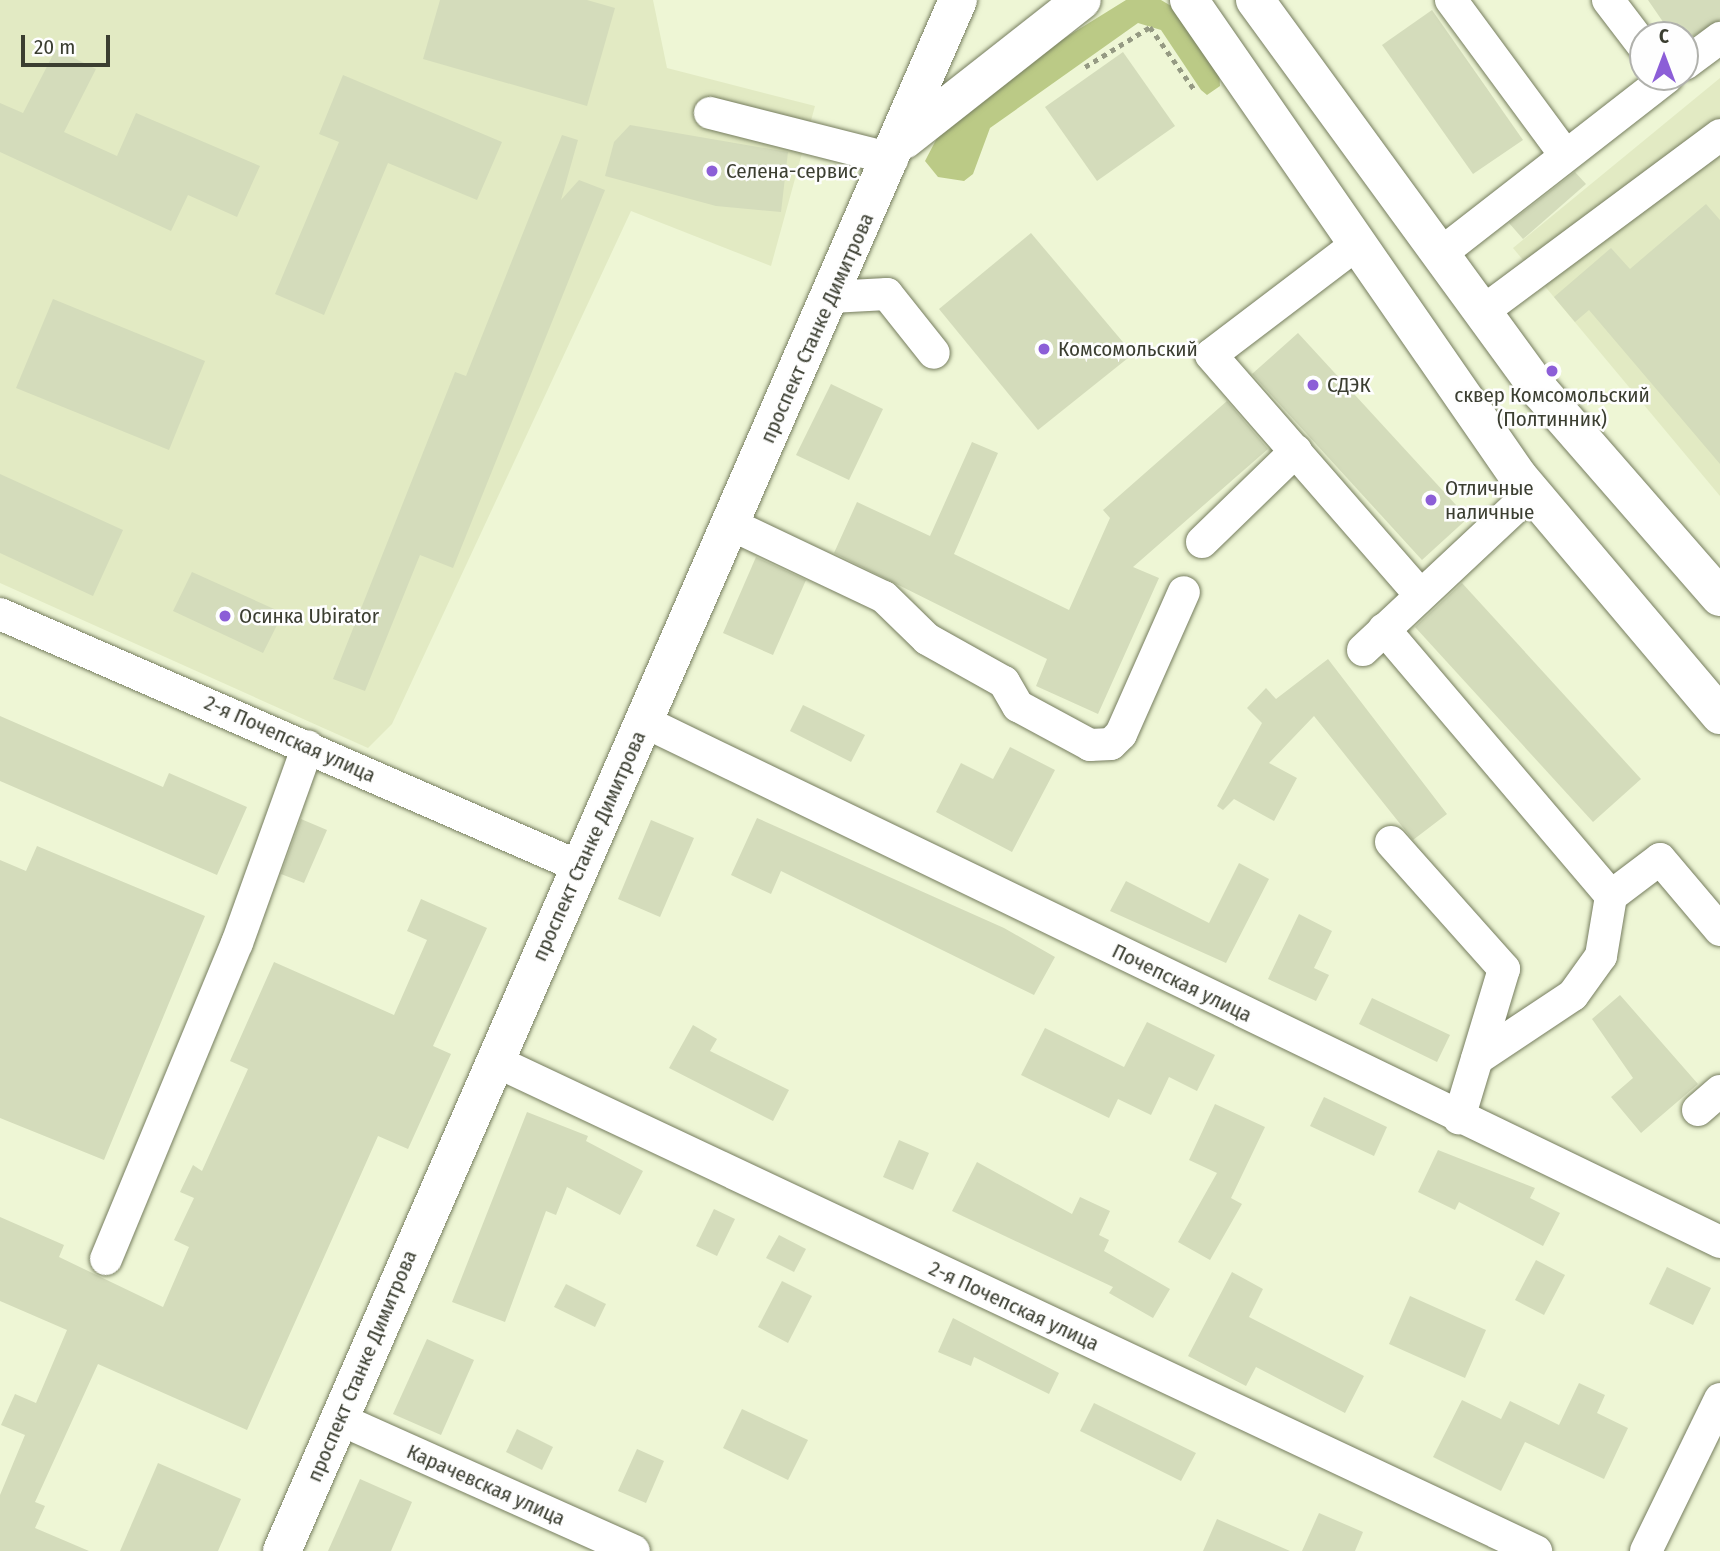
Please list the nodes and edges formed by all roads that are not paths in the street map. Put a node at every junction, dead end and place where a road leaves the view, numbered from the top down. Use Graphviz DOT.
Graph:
graph roads {
  1 [pos="958,0"];
  2 [pos="1082,0"];
  3 [pos="1189,0"];
  4 [pos="1255,0"];
  5 [pos="1451,0"];
  6 [pos="1608,0"];
  7 [pos="1629,28"];
  8 [pos="1720,38"];
  9 [pos="1699,54"];
  10 [pos="1648,91"];
  11 [pos="710,114"];
  12 [pos="1720,135"];
  13 [pos="896,151"];
  14 [pos="1564,153"];
  15 [pos="1357,244"];
  16 [pos="1440,254"];
  17 [pos="831,297"];
  18 [pos="1482,312"];
  19 [pos="934,353"];
  20 [pos="1296,451"];
  21 [pos="1532,492"];
  22 [pos="730,524"];
  23 [pos="1202,542"];
  24 [pos="1184,592"];
  25 [pos="1420,595"];
  26 [pos="1720,597"];
  27 [pos="0,614"];
  28 [pos="1720,715"];
  29 [pos="645,722"];
  30 [pos="308,746"];
  31 [pos="1391,842"];
  32 [pos="579,866"];
  33 [pos="1611,897"];
  34 [pos="1720,930"];
  35 [pos="1477,1059"];
  36 [pos="493,1060"];
  37 [pos="1459,1118"];
  38 [pos="1720,1242"];
  39 [pos="106,1259"];
  40 [pos="1720,1399"];
  41 [pos="339,1419"];
  42 [pos="282,1551"];
  43 [pos="634,1551"];
  44 [pos="1536,1551"];
  45 [pos="1646,1551"];
  1 -- 13 [label="main road, проспект Станке Димитрова"];
  2 -- 13 [label="main road, проспект Станке Димитрова"];
  3 -- 15 [label="main road"];
  4 -- 16 [label="main road"];
  5 -- 14 [label="street"];
  6 -- 7 [label="street"];
  8 -- 9 [label="street"];
  10 -- 14 [label="street"];
  11 -- 13 [label="street"];
  12 -- 18 [label="street"];
  13 -- 17 [label="main road, проспект Станке Димитрова"];
  14 -- 16 [label="street"];
  15 -- 20 [label="street"];
  15 -- 21 [label="main road"];
  16 -- 18 [label="main road"];
  17 -- 19 [label="street"];
  17 -- 22 [label="main road, проспект Станке Димитрова"];
  18 -- 26 [label="main road"];
  20 -- 23 [label="street"];
  20 -- 25 [label="street"];
  21 -- 25 [label="street"];
  21 -- 28 [label="main road"];
  22 -- 24 [label="street"];
  22 -- 29 [label="main road, проспект Станке Димитрова"];
  25 -- 33 [label="street"];
  27 -- 30 [label="street, 2-я Почепская улица"];
  29 -- 32 [label="main road, проспект Станке Димитрова"];
  29 -- 37 [label="street, Почепская улица"];
  30 -- 32 [label="street, 2-я Почепская улица"];
  30 -- 39 [label="street"];
  31 -- 35 [label="street"];
  32 -- 36 [label="main road, проспект Станке Димитрова"];
  33 -- 34 [label="street"];
  33 -- 35 [label="street"];
  35 -- 37 [label="street"];
  36 -- 41 [label="main road, проспект Станке Димитрова"];
  36 -- 44 [label="street, 2-я Почепская улица"];
  37 -- 38 [label="street, Почепская улица"];
  40 -- 45 [label="street"];
  41 -- 42 [label="main road, проспект Станке Димитрова"];
  41 -- 43 [label="street, Карачевская улица"];
}
